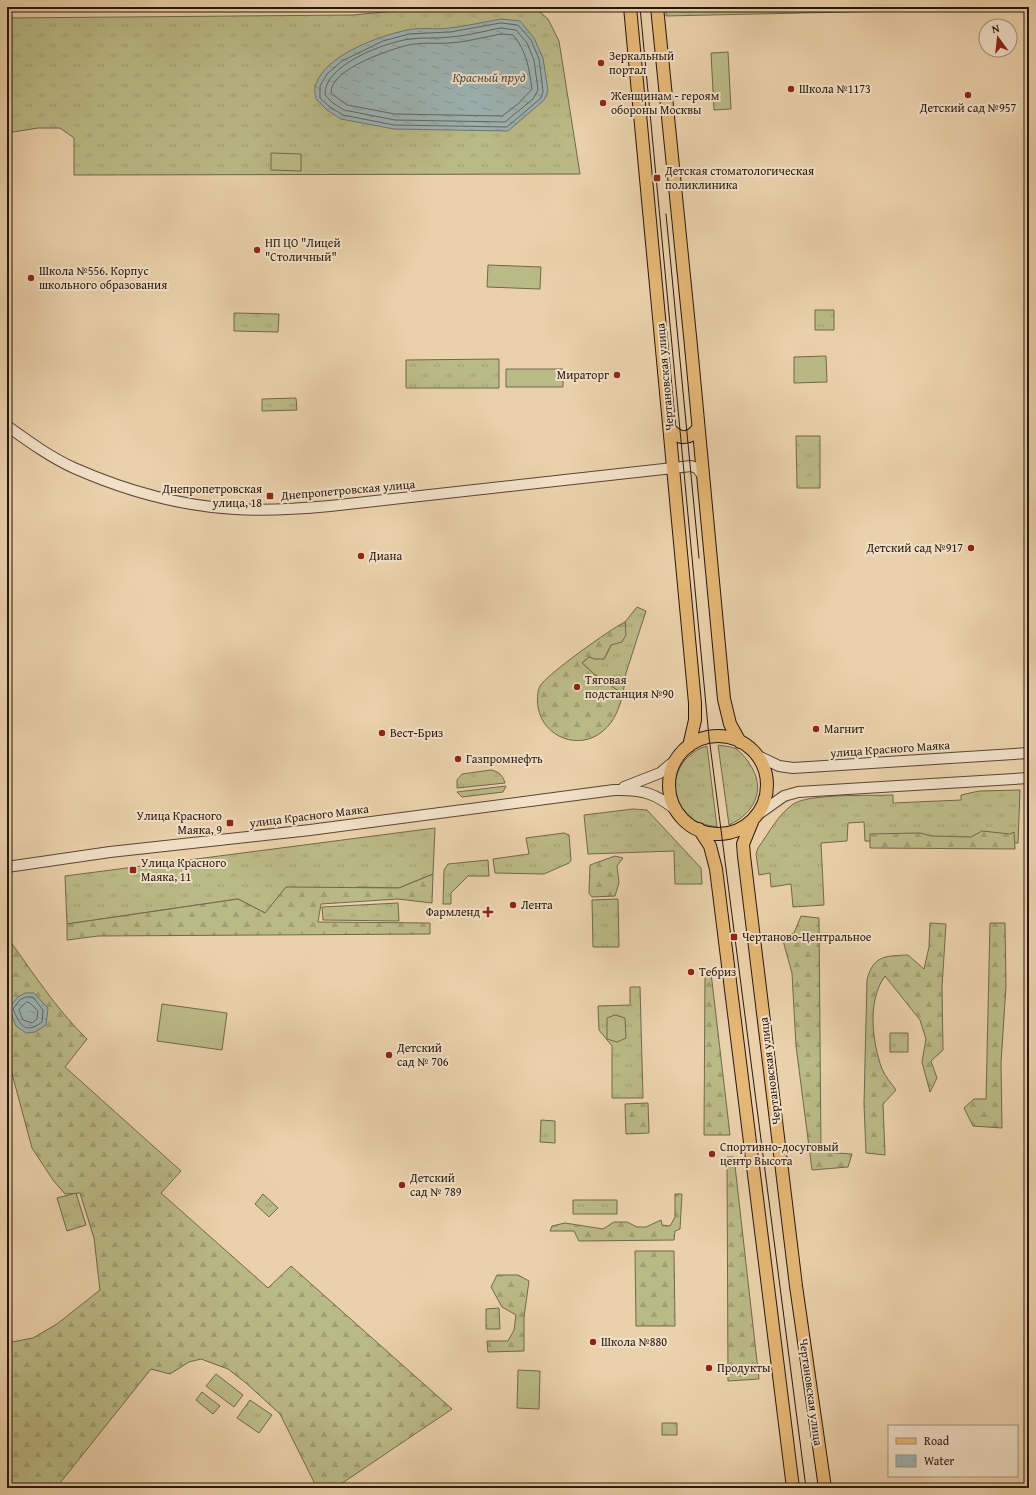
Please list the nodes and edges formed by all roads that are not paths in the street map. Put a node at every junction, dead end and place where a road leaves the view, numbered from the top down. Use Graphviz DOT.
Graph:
graph roads {
  1 [pos="630,7"];
  2 [pos="657,7"];
  3 [pos="7,426"];
  4 [pos="698,428"];
  5 [pos="670,429"];
  6 [pos="674,468"];
  7 [pos="703,476"];
  8 [pos="740,742"];
  9 [pos="689,746"];
  10 [pos="1029,753"];
  11 [pos="756,754"];
  12 [pos="678,758"];
  13 [pos="1029,778"];
  14 [pos="614,790"];
  15 [pos="677,811"];
  16 [pos="756,817"];
  17 [pos="699,829"];
  18 [pos="7,867"];
  19 [pos="793,1488"];
  20 [pos="825,1488"];
  1 -- 5 [label="main road, Чертановская улица"];
  2 -- 4 [label="main road, Чертановская улица"];
  3 -- 6 [label="street, Днепропетровская улица"];
  4 -- 5 [label="main road"];
  4 -- 7 [label="main road, Чертановская улица"];
  5 -- 6 [label="main road, Чертановская улица"];
  6 -- 7 [label="street, Днепропетровская улица"];
  6 -- 9 [label="main road, Чертановская улица"];
  7 -- 8 [label="main road, Чертановская улица"];
  8 -- 9 [label="main road, Чертановская улица"];
  8 -- 11 [label="main road, Чертановская улица"];
  9 -- 12 [label="main road, Чертановская улица"];
  10 -- 11 [label="street, улица Красного Маяка"];
  11 -- 16 [label="main road, Чертановская улица"];
  12 -- 14 [label="street, улица Красного Маяка"];
  12 -- 15 [label="main road, Чертановская улица"];
  13 -- 16 [label="street"];
  14 -- 15 [label="street, улица Красного Маяка"];
  14 -- 18 [label="street, улица Красного Маяка"];
  15 -- 17 [label="main road, Чертановская улица"];
  16 -- 17 [label="main road, Чертановская улица"];
  16 -- 20 [label="main road, Чертановская улица"];
  17 -- 19 [label="main road, Чертановская улица"];
}
